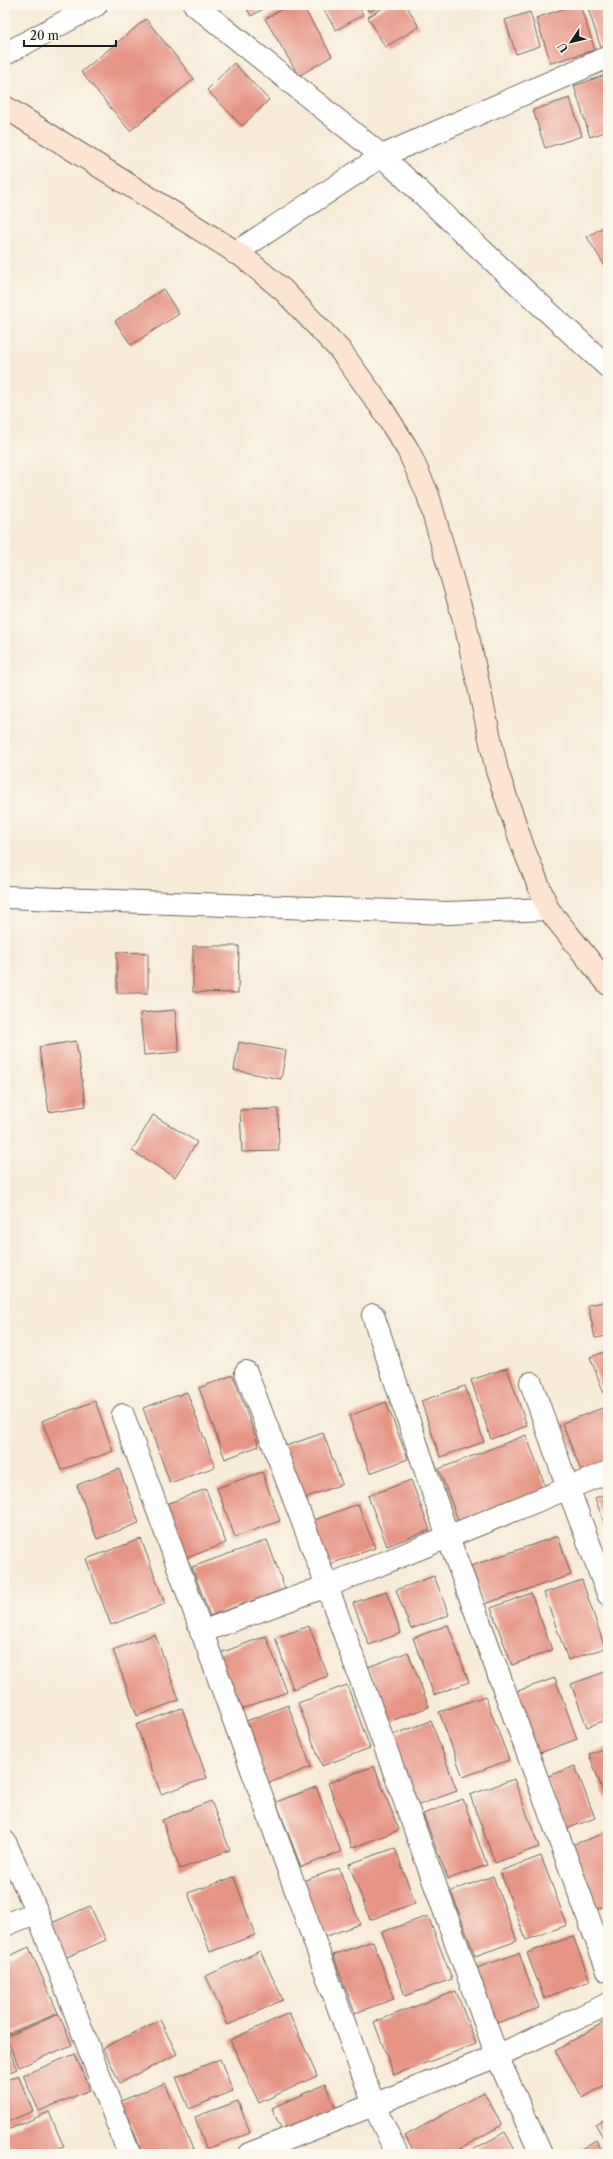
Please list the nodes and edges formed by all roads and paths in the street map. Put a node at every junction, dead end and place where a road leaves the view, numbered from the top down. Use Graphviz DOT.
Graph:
graph roads {
  1 [pos="96,5"];
  2 [pos="195,5"];
  3 [pos="5,54"];
  4 [pos="608,57"];
  5 [pos="5,107"];
  6 [pos="382,156"];
  7 [pos="235,253"];
  8 [pos="608,367"];
  9 [pos="5,897"];
  10 [pos="548,909"];
  11 [pos="608,984"];
  12 [pos="373,1315"];
  13 [pos="246,1372"];
  14 [pos="532,1383"];
  15 [pos="123,1415"];
  16 [pos="608,1472"];
  17 [pos="568,1488"];
  18 [pos="448,1537"];
  19 [pos="327,1586"];
  20 [pos="608,1594"];
  21 [pos="201,1632"];
  22 [pos="5,1842"];
  23 [pos="37,1912"];
  24 [pos="5,1925"];
  25 [pos="608,1971"];
  26 [pos="608,2004"];
  27 [pos="497,2056"];
  28 [pos="374,2105"];
  29 [pos="279,2149"];
  30 [pos="129,2154"];
  31 [pos="249,2154"];
  32 [pos="397,2154"];
  33 [pos="541,2154"];
  1 -- 3 [label="street"];
  2 -- 6 [label="street"];
  4 -- 6 [label="street"];
  5 -- 7 [label="street"];
  6 -- 7 [label="street"];
  6 -- 8 [label="street"];
  7 -- 10 [label="street"];
  9 -- 10 [label="street"];
  10 -- 11 [label="street"];
  12 -- 18 [label="street"];
  13 -- 19 [label="street"];
  14 -- 17 [label="street"];
  15 -- 21 [label="street"];
  16 -- 17 [label="street"];
  17 -- 18 [label="street"];
  17 -- 20 [label="street"];
  18 -- 19 [label="street"];
  18 -- 25 [label="street"];
  19 -- 21 [label="street"];
  19 -- 27 [label="street"];
  21 -- 28 [label="street"];
  22 -- 23 [label="street"];
  23 -- 24 [label="street"];
  23 -- 30 [label="street"];
  26 -- 27 [label="street"];
  27 -- 28 [label="street"];
  27 -- 33 [label="street"];
  28 -- 29 [label="street"];
  28 -- 32 [label="street"];
  29 -- 31 [label="street"];
}
